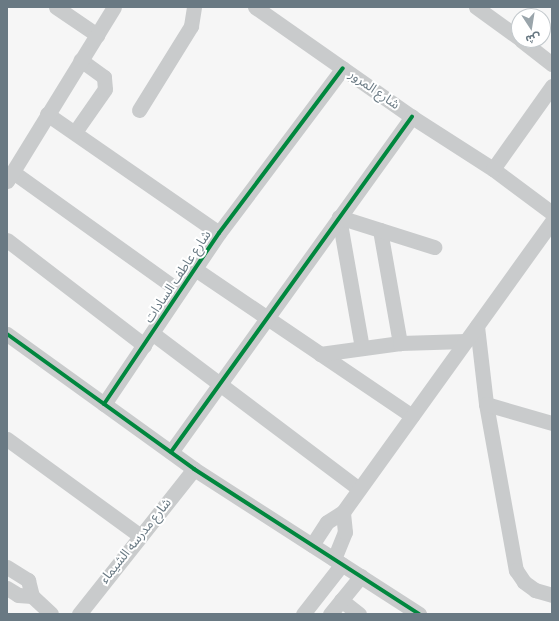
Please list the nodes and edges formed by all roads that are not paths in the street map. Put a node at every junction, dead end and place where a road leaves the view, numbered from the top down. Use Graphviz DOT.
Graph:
graph roads {
  1 [pos="56,7"];
  2 [pos="114,7"];
  3 [pos="194,7"];
  4 [pos="255,7"];
  5 [pos="476,7"];
  6 [pos="511,32"];
  7 [pos="97,35"];
  8 [pos="532,48"];
  9 [pos="81,60"];
  10 [pos="552,64"];
  11 [pos="343,68"];
  12 [pos="552,86"];
  13 [pos="138,110"];
  14 [pos="47,114"];
  15 [pos="412,117"];
  16 [pos="75,132"];
  17 [pos="493,169"];
  18 [pos="9,176"];
  19 [pos="552,213"];
  20 [pos="339,217"];
  21 [pos="552,221"];
  22 [pos="380,230"];
  23 [pos="220,233"];
  24 [pos="7,240"];
  25 [pos="434,247"];
  26 [pos="195,269"];
  27 [pos="179,291"];
  28 [pos="267,318"];
  29 [pos="477,326"];
  30 [pos="7,334"];
  31 [pos="148,339"];
  32 [pos="466,341"];
  33 [pos="400,343"];
  34 [pos="362,348"];
  35 [pos="320,354"];
  36 [pos="220,384"];
  37 [pos="104,404"];
  38 [pos="486,404"];
  39 [pos="412,416"];
  40 [pos="552,422"];
  41 [pos="7,439"];
  42 [pos="171,452"];
  43 [pos="194,469"];
  44 [pos="359,489"];
  45 [pos="343,512"];
  46 [pos="139,535"];
  47 [pos="312,545"];
  48 [pos="338,562"];
  49 [pos="7,567"];
  50 [pos="361,576"];
  51 [pos="7,588"];
  52 [pos="552,595"];
  53 [pos="32,596"];
  54 [pos="341,600"];
  55 [pos="51,614"];
  56 [pos="79,614"];
  57 [pos="303,614"];
  58 [pos="330,614"];
  59 [pos="359,614"];
  60 [pos="419,614"];
  1 -- 7 [label="street"];
  2 -- 7 [label="street"];
  3 -- 13 [label="street"];
  4 -- 11 [label="street, شارع المرور"];
  5 -- 6 [label="street"];
  7 -- 9 [label="street"];
  8 -- 10 [label="street"];
  9 -- 14 [label="street"];
  9 -- 16 [label="street"];
  11 -- 15 [label="street, شارع المرور"];
  11 -- 23 [label="street, شارع عاطف السادات"];
  12 -- 17 [label="street"];
  14 -- 16 [label="street"];
  14 -- 18 [label="street"];
  15 -- 17 [label="street, شارع المرور"];
  15 -- 20 [label="street"];
  16 -- 23 [label="street"];
  17 -- 19 [label="street, شارع المرور"];
  18 -- 27 [label="street"];
  20 -- 22 [label="street"];
  20 -- 28 [label="street"];
  20 -- 34 [label="street"];
  21 -- 29 [label="street"];
  22 -- 25 [label="street"];
  22 -- 33 [label="street"];
  23 -- 26 [label="street, شارع عاطف السادات"];
  24 -- 31 [label="street"];
  26 -- 27 [label="street, شارع عاطف السادات"];
  26 -- 28 [label="street"];
  27 -- 31 [label="street, شارع عاطف السادات"];
  28 -- 35 [label="street"];
  28 -- 36 [label="street"];
  29 -- 32 [label="street"];
  29 -- 38 [label="street"];
  30 -- 37 [label="street"];
  31 -- 36 [label="street"];
  31 -- 37 [label="street, شارع عاطف السادات"];
  32 -- 33 [label="street"];
  32 -- 39 [label="street"];
  33 -- 34 [label="street"];
  34 -- 35 [label="street"];
  35 -- 39 [label="street"];
  36 -- 42 [label="street"];
  36 -- 44 [label="street"];
  37 -- 42 [label="street"];
  38 -- 40 [label="street"];
  38 -- 52 [label="street"];
  39 -- 44 [label="street"];
  41 -- 46 [label="street"];
  42 -- 43 [label="street"];
  43 -- 46 [label="street, شارع مدرسه الشيماء"];
  43 -- 47 [label="street"];
  44 -- 45 [label="street"];
  45 -- 47 [label="street"];
  45 -- 48 [label="street"];
  46 -- 56 [label="street, شارع مدرسه الشيماء"];
  47 -- 48 [label="street"];
  48 -- 50 [label="street"];
  48 -- 57 [label="street"];
  49 -- 53 [label="street"];
  50 -- 54 [label="street"];
  50 -- 60 [label="street"];
  51 -- 53 [label="street"];
  53 -- 55 [label="street"];
  54 -- 58 [label="street"];
  54 -- 59 [label="street"];
}
